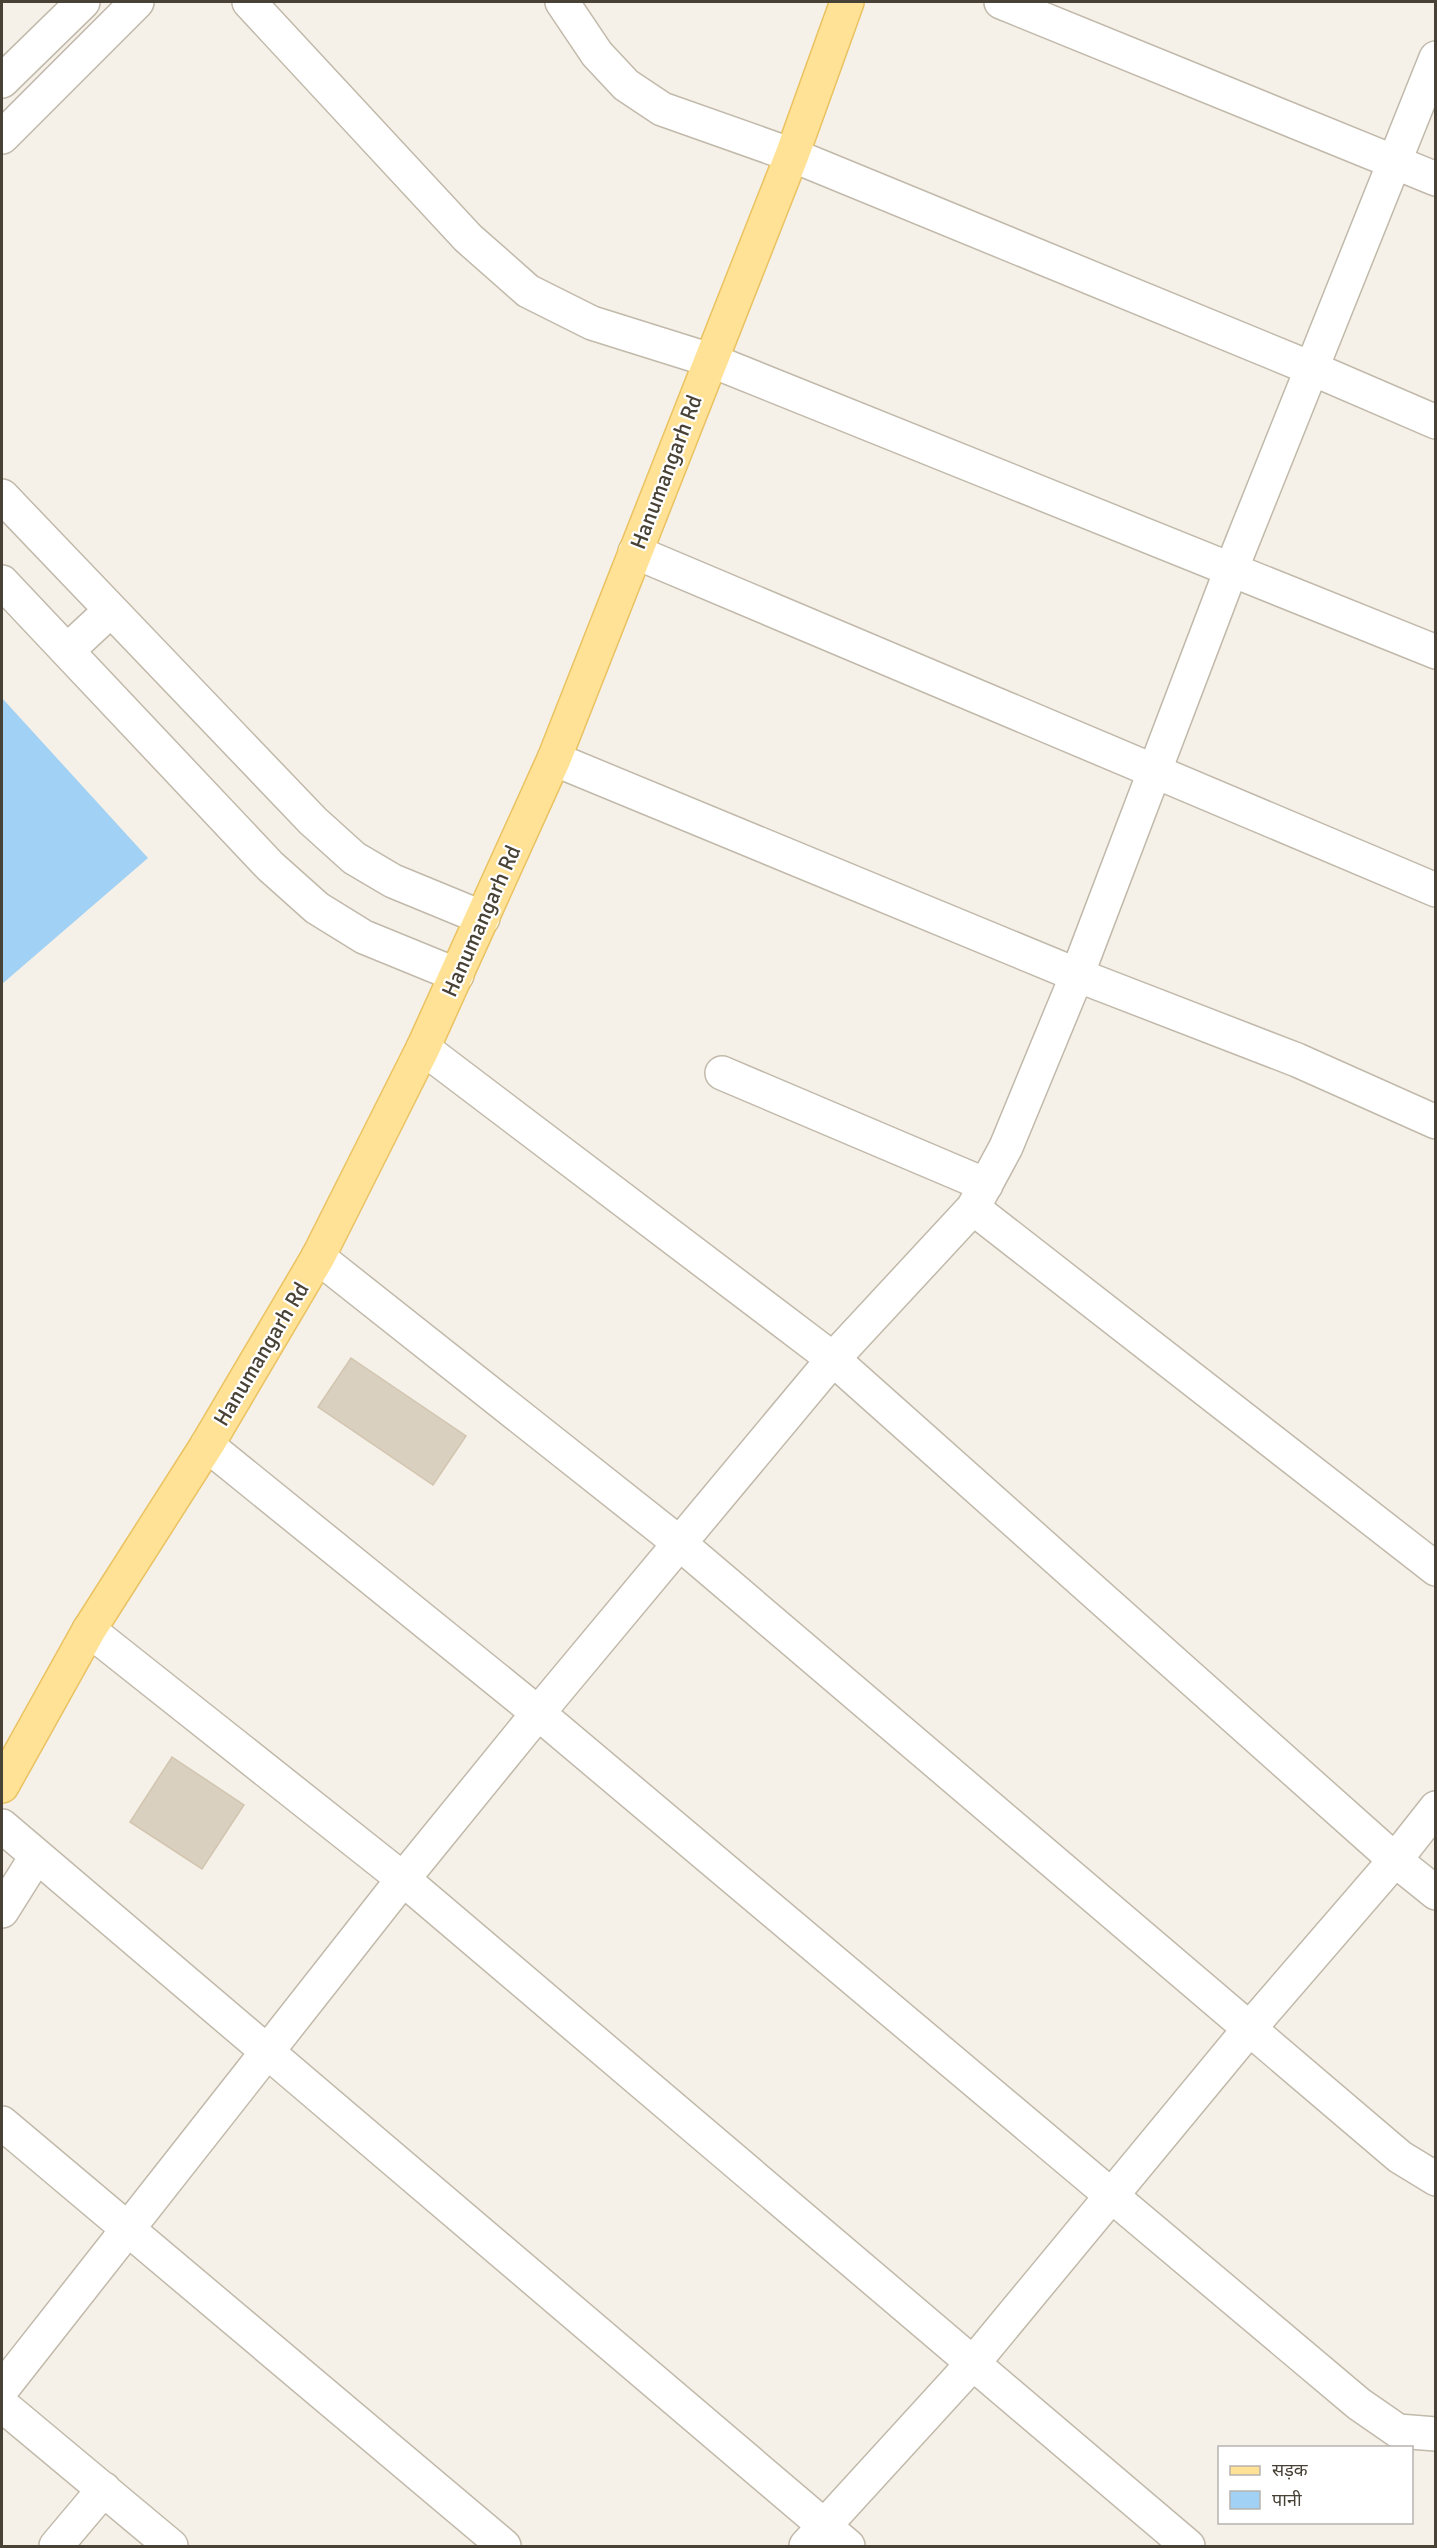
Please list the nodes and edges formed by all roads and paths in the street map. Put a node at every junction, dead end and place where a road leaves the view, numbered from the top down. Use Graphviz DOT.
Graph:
graph roads {
  1 [pos="82,2"];
  2 [pos="137,2"];
  3 [pos="249,2"];
  4 [pos="562,2"];
  5 [pos="847,2"];
  6 [pos="1001,2"];
  7 [pos="1436,58"];
  8 [pos="2,81"];
  9 [pos="2,137"];
  10 [pos="792,155"];
  11 [pos="1394,162"];
  12 [pos="1436,179"];
  13 [pos="710,360"];
  14 [pos="1313,369"];
  15 [pos="1436,422"];
  16 [pos="2,496"];
  17 [pos="635,552"];
  18 [pos="1231,570"];
  19 [pos="2,582"];
  20 [pos="111,610"];
  21 [pos="67,651"];
  22 [pos="1436,652"];
  23 [pos="554,759"];
  24 [pos="1155,771"];
  25 [pos="1436,890"];
  26 [pos="483,918"];
  27 [pos="457,975"];
  28 [pos="1077,975"];
  29 [pos="423,1048"];
  30 [pos="722,1073"];
  31 [pos="1436,1122"];
  32 [pos="980,1197"];
  33 [pos="318,1257"];
  34 [pos="833,1359"];
  35 [pos="207,1445"];
  36 [pos="678,1542"];
  37 [pos="1436,1569"];
  38 [pos="89,1630"];
  39 [pos="538,1713"];
  40 [pos="2,1786"];
  41 [pos="1436,1808"];
  42 [pos="2,1826"];
  43 [pos="36,1857"];
  44 [pos="1395,1860"];
  45 [pos="403,1879"];
  46 [pos="1436,1893"];
  47 [pos="2,1911"];
  48 [pos="1250,2028"];
  49 [pos="269,2052"];
  50 [pos="2,2124"];
  51 [pos="1436,2179"];
  52 [pos="1112,2196"];
  53 [pos="129,2229"];
  54 [pos="974,2362"];
  55 [pos="2,2389"];
  56 [pos="2,2405"];
  57 [pos="1436,2434"];
  58 [pos="104,2489"];
  59 [pos="815,2536"];
  60 [pos="56,2547"];
  61 [pos="171,2547"];
  62 [pos="504,2547"];
  63 [pos="848,2547"];
  64 [pos="1188,2547"];
  1 -- 8 [label="street"];
  2 -- 9 [label="street"];
  3 -- 13 [label="street"];
  4 -- 10 [label="street"];
  5 -- 10 [label="main road, Hanumangarh Rd"];
  6 -- 11 [label="street"];
  7 -- 11 [label="street"];
  10 -- 13 [label="main road, Hanumangarh Rd"];
  10 -- 14 [label="street"];
  11 -- 12 [label="street"];
  11 -- 14 [label="street"];
  13 -- 17 [label="main road, Hanumangarh Rd"];
  13 -- 18 [label="street"];
  14 -- 15 [label="street"];
  14 -- 18 [label="street"];
  16 -- 20 [label="street"];
  17 -- 23 [label="main road, Hanumangarh Rd"];
  17 -- 24 [label="street"];
  18 -- 22 [label="street"];
  18 -- 24 [label="street"];
  19 -- 21 [label="street"];
  20 -- 21 [label="street"];
  20 -- 26 [label="street"];
  21 -- 27 [label="street"];
  23 -- 26 [label="main road, Hanumangarh Rd"];
  23 -- 28 [label="street"];
  24 -- 25 [label="street"];
  24 -- 28 [label="street"];
  26 -- 27 [label="main road, Hanumangarh Rd"];
  27 -- 29 [label="main road, Hanumangarh Rd"];
  28 -- 31 [label="street"];
  28 -- 32 [label="street"];
  29 -- 33 [label="main road, Hanumangarh Rd"];
  29 -- 34 [label="street"];
  30 -- 32 [label="street"];
  32 -- 34 [label="street"];
  32 -- 37 [label="street"];
  33 -- 35 [label="main road, Hanumangarh Rd"];
  33 -- 36 [label="street"];
  34 -- 36 [label="street"];
  34 -- 44 [label="street"];
  35 -- 38 [label="main road, Hanumangarh Rd"];
  35 -- 39 [label="street"];
  36 -- 39 [label="street"];
  36 -- 48 [label="street"];
  38 -- 40 [label="main road, Hanumangarh Rd"];
  38 -- 45 [label="street"];
  39 -- 45 [label="street"];
  39 -- 52 [label="street"];
  41 -- 44 [label="street"];
  42 -- 43 [label="street"];
  43 -- 47 [label="street"];
  43 -- 49 [label="street"];
  44 -- 46 [label="street"];
  44 -- 48 [label="street"];
  45 -- 49 [label="street"];
  45 -- 54 [label="street"];
  48 -- 51 [label="street"];
  48 -- 52 [label="street"];
  49 -- 53 [label="street"];
  49 -- 59 [label="street"];
  50 -- 53 [label="street"];
  52 -- 54 [label="street"];
  52 -- 57 [label="street"];
  53 -- 55 [label="street"];
  53 -- 62 [label="street"];
  54 -- 59 [label="street"];
  54 -- 64 [label="street"];
  56 -- 58 [label="street"];
  58 -- 60 [label="street"];
  58 -- 61 [label="street"];
  59 -- 63 [label="street"];
}
